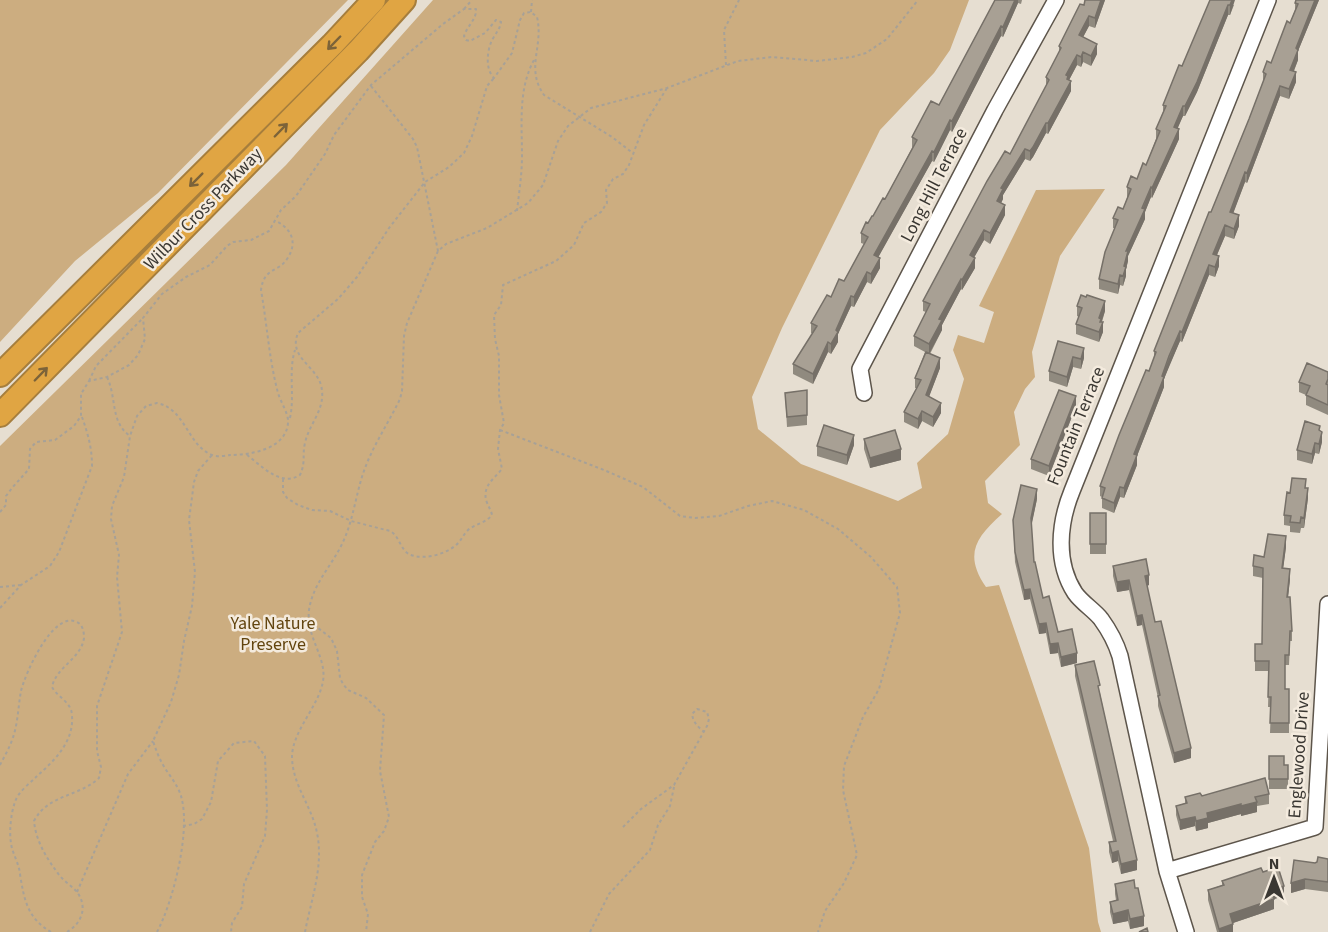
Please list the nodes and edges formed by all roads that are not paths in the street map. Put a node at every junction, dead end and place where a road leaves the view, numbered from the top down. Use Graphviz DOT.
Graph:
graph roads {
  1 [pos="374,0"];
  2 [pos="404,0"];
  3 [pos="1056,0"];
  4 [pos="1268,0"];
  5 [pos="0,375"];
  6 [pos="864,393"];
  7 [pos="0,416"];
  8 [pos="1328,604"];
  9 [pos="1326,665"];
  10 [pos="1321,829"];
  11 [pos="1167,871"];
  12 [pos="1186,932"];
  1 -- 5 [label="highway, Wilbur Cross Parkway, one-way"];
  7 -- 2 [label="highway, Wilbur Cross Parkway, one-way"];
  3 -- 6 [label="street, Long Hill Terrace"];
  4 -- 11 [label="street, Fountain Terrace"];
  8 -- 9 [label="street, Englewood Drive"];
  9 -- 10 [label="street, Englewood Drive"];
  10 -- 11 [label="street, Englewood Drive"];
  11 -- 12 [label="street, Fountain Terrace"];
}
